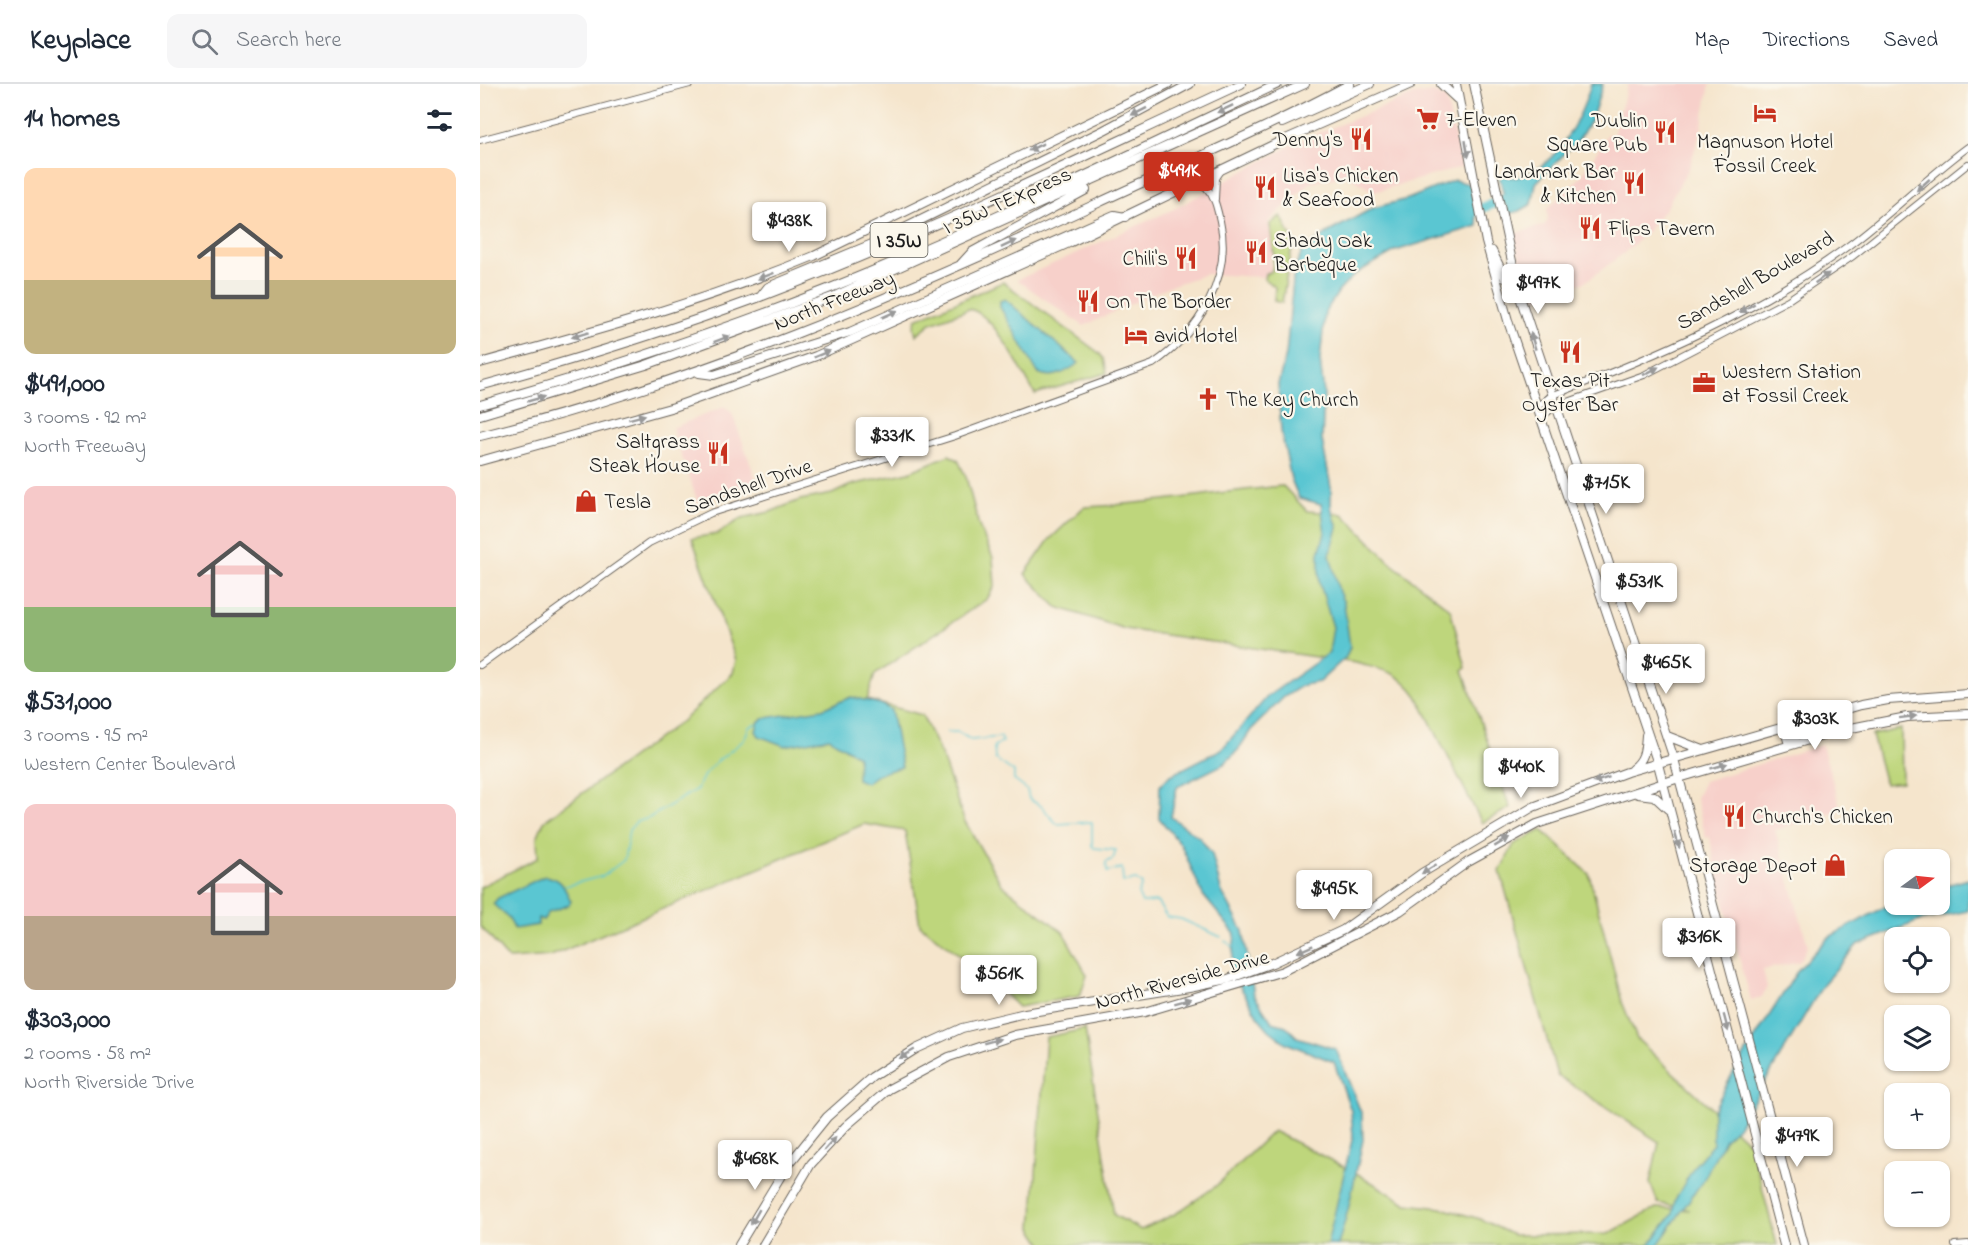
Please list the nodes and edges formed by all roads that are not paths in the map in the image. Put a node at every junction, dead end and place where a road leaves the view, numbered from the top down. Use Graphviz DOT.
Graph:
graph roads {
  1 [pos="690,84"];
  2 [pos="1168,84"];
  3 [pos="1190,84"];
  4 [pos="1241,84"];
  5 [pos="1278,84"];
  6 [pos="1305,84"];
  7 [pos="1350,84"];
  8 [pos="1370,84"];
  9 [pos="1411,84"];
  10 [pos="1441,84"];
  11 [pos="1456,84"];
  12 [pos="1474,84"];
  13 [pos="1458,100"];
  14 [pos="1253,131"];
  15 [pos="480,140"];
  16 [pos="1968,147"];
  17 [pos="1162,151"];
  18 [pos="1968,164"];
  19 [pos="1223,168"];
  20 [pos="1191,183"];
  21 [pos="1215,203"];
  22 [pos="1125,217"];
  23 [pos="1486,242"];
  24 [pos="956,269"];
  25 [pos="1515,278"];
  26 [pos="761,297"];
  27 [pos="480,363"];
  28 [pos="696,372"];
  29 [pos="480,384"];
  30 [pos="1551,396"];
  31 [pos="480,405"];
  32 [pos="1537,407"];
  33 [pos="1554,407"];
  34 [pos="480,415"];
  35 [pos="1540,418"];
  36 [pos="480,436"];
  37 [pos="480,460"];
  38 [pos="480,665"];
  39 [pos="1968,694"];
  40 [pos="1968,714"];
  41 [pos="1787,725"];
  42 [pos="1646,730"];
  43 [pos="1667,736"];
  44 [pos="1792,744"];
  45 [pos="1704,750"];
  46 [pos="1674,759"];
  47 [pos="1658,764"];
  48 [pos="1627,772"];
  49 [pos="1679,778"];
  50 [pos="1663,783"];
  51 [pos="1634,794"];
  52 [pos="1670,812"];
  53 [pos="796,1154"];
  54 [pos="811,1164"];
  55 [pos="1968,1244"];
  56 [pos="739,1245"];
  57 [pos="763,1245"];
  58 [pos="1784,1245"];
  59 [pos="1804,1245"];
  60 [pos="1954,1245"];
  1 -- 15 [label="street"];
  2 -- 27 [label="main road, one-way"];
  3 -- 26 [label="highway, one-way"];
  4 -- 26 [label="highway, North Freeway / I 35W"];
  5 -- 31 [label="highway, I 35W TEXpress, one-way"];
  6 -- 17 [label="highway, I 35W TEXpress"];
  7 -- 14 [label="highway, North Freeway / I 35W"];
  8 -- 14 [label="highway"];
  9 -- 19 [label="main road, North Freeway"];
  10 -- 13 [label="main road"];
  11 -- 13 [label="main road"];
  12 -- 25 [label="main road"];
  13 -- 23 [label="main road, one-way"];
  24 -- 14 [label="highway, North Freeway / I 35W, one-way"];
  16 -- 30 [label="street, Sandshell Boulevard, one-way"];
  17 -- 24 [label="highway"];
  34 -- 17 [label="highway, I 35W TEXpress, one-way"];
  33 -- 18 [label="street, Sandshell Boulevard, one-way"];
  19 -- 20 [label="main road, North Freeway"];
  19 -- 21 [label="street, Sandshell Drive"];
  20 -- 21 [label="street"];
  20 -- 22 [label="main road, North Freeway"];
  21 -- 38 [label="street, Sandshell Drive"];
  28 -- 22 [label="highway, one-way"];
  37 -- 22 [label="main road, North Freeway, one-way"];
  23 -- 25 [label="main road"];
  23 -- 32 [label="main road"];
  24 -- 28 [label="highway, North Freeway / I 35W"];
  30 -- 25 [label="main road, one-way"];
  26 -- 29 [label="highway, North Freeway / I 35W"];
  28 -- 36 [label="highway, North Freeway / I 35W"];
  30 -- 32 [label="street, Sandshell Boulevard"];
  30 -- 33 [label="main road"];
  32 -- 35 [label="main road"];
  33 -- 35 [label="street, Sandshell Boulevard"];
  33 -- 43 [label="main road"];
  35 -- 42 [label="main road"];
  39 -- 41 [label="main road, North Riverside Drive"];
  44 -- 40 [label="main road, North Riverside Drive, one-way"];
  41 -- 44 [label="main road"];
  41 -- 45 [label="main road, North Riverside Drive"];
  42 -- 47 [label="main road"];
  42 -- 48 [label="main road"];
  43 -- 45 [label="main road"];
  43 -- 46 [label="main road"];
  49 -- 44 [label="main road, North Riverside Drive, one-way"];
  45 -- 46 [label="main road, North Riverside Drive"];
  46 -- 47 [label="main road, North Riverside Drive"];
  46 -- 49 [label="main road"];
  47 -- 48 [label="main road, North Riverside Drive"];
  47 -- 50 [label="main road"];
  48 -- 53 [label="main road, North Riverside Drive, one-way"];
  49 -- 50 [label="main road, North Riverside Drive"];
  49 -- 59 [label="main road"];
  50 -- 51 [label="main road, North Riverside Drive"];
  50 -- 52 [label="main road"];
  51 -- 52 [label="main road"];
  54 -- 51 [label="main road, North Riverside Drive, one-way"];
  52 -- 58 [label="main road, one-way"];
  53 -- 54 [label="main road"];
  53 -- 56 [label="main road, North Riverside Drive, one-way"];
  54 -- 57 [label="main road, North Riverside Drive"];
  55 -- 60 [label="street"];
}
